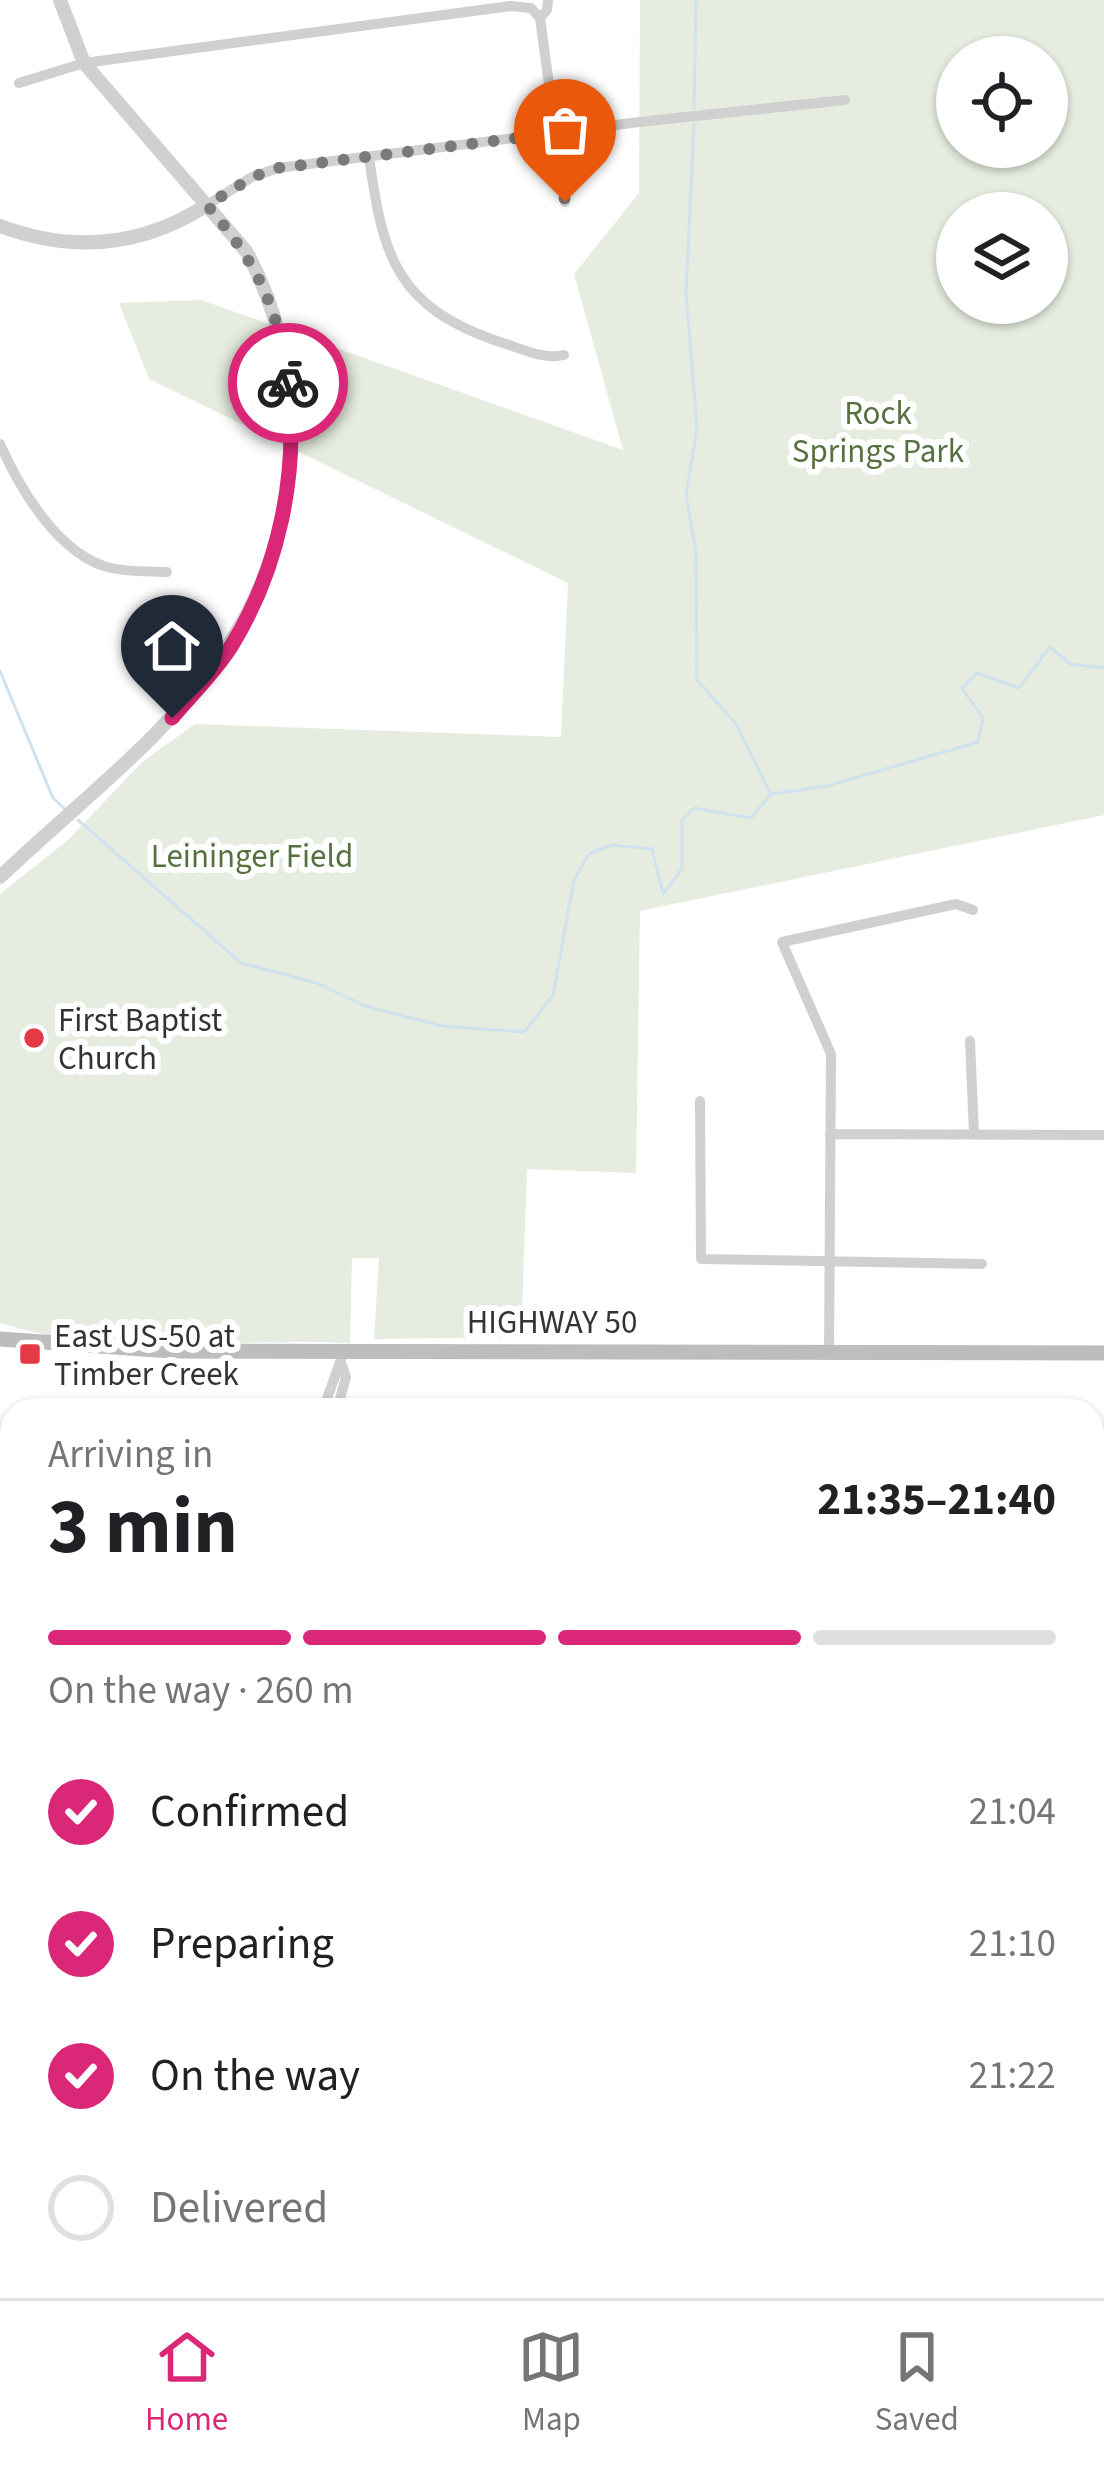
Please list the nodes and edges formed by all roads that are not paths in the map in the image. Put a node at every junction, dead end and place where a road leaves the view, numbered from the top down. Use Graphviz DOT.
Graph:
graph roads {
  1 [pos="61,0"];
  2 [pos="548,0"];
  3 [pos="523,3"];
  4 [pos="540,18"];
  5 [pos="84,63"];
  6 [pos="19,83"];
  7 [pos="845,100"];
  8 [pos="557,133"];
  9 [pos="370,157"];
  10 [pos="565,202"];
  11 [pos="207,205"];
  12 [pos="0,226"];
  13 [pos="564,355"];
  14 [pos="0,445"];
  15 [pos="167,572"];
  16 [pos="0,878"];
  17 [pos="973,910"];
  18 [pos="970,1041"];
  19 [pos="700,1101"];
  20 [pos="830,1134"];
  21 [pos="974,1134"];
  22 [pos="1104,1135"];
  23 [pos="829,1262"];
  24 [pos="982,1264"];
  25 [pos="0,1339"];
  26 [pos="829,1352"];
  27 [pos="1104,1352"];
  28 [pos="343,1358"];
  29 [pos="328,1398"];
  30 [pos="340,1398"];
  1 -- 5 [label="street"];
  2 -- 4 [label="street"];
  3 -- 4 [label="street"];
  3 -- 5 [label="street"];
  4 -- 8 [label="street"];
  5 -- 6 [label="street"];
  5 -- 11 [label="street"];
  7 -- 8 [label="street"];
  8 -- 9 [label="street"];
  8 -- 10 [label="street"];
  9 -- 11 [label="street"];
  9 -- 13 [label="street"];
  11 -- 12 [label="street"];
  11 -- 16 [label="street"];
  14 -- 15 [label="street"];
  17 -- 20 [label="street"];
  18 -- 21 [label="street"];
  19 -- 23 [label="street"];
  20 -- 21 [label="street"];
  20 -- 23 [label="street"];
  21 -- 22 [label="street"];
  23 -- 24 [label="street"];
  23 -- 26 [label="street"];
  25 -- 28 [label="main road, HIGHWAY 50"];
  26 -- 27 [label="main road, HIGHWAY 50"];
  26 -- 28 [label="main road, HIGHWAY 50"];
  28 -- 29 [label="street"];
  28 -- 30 [label="street"];
}
